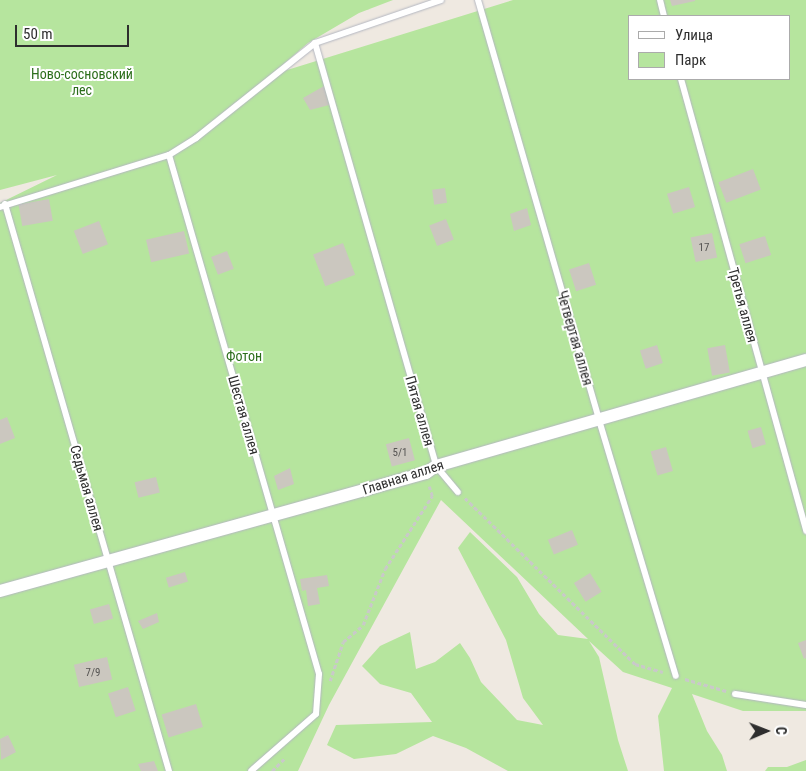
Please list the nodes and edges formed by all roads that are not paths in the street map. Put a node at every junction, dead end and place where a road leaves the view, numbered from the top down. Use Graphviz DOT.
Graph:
graph roads {
  1 [pos="441,0"];
  2 [pos="478,0"];
  3 [pos="660,0"];
  4 [pos="664,15"];
  5 [pos="315,42"];
  6 [pos="681,80"];
  7 [pos="170,156"];
  8 [pos="3,206"];
  9 [pos="806,360"];
  10 [pos="761,372"];
  11 [pos="599,420"];
  12 [pos="431,469"];
  13 [pos="458,492"];
  14 [pos="274,515"];
  15 [pos="806,531"];
  16 [pos="108,562"];
  17 [pos="0,591"];
  18 [pos="676,676"];
  19 [pos="735,694"];
  20 [pos="806,705"];
  21 [pos="169,771"];
  22 [pos="251,771"];
  1 -- 5 [label="lane"];
  2 -- 11 [label="lane, Четвертая аллея"];
  3 -- 4 [label="lane"];
  5 -- 7 [label="lane"];
  5 -- 12 [label="lane, Пятая аллея"];
  6 -- 10 [label="lane, Третья аллея"];
  7 -- 8 [label="lane"];
  7 -- 14 [label="lane, Шестая аллея"];
  8 -- 16 [label="lane, Седьмая аллея"];
  9 -- 10 [label="street, Главная аллея"];
  10 -- 11 [label="street, Главная аллея"];
  10 -- 15 [label="lane, Третья аллея"];
  11 -- 12 [label="street, Главная аллея"];
  11 -- 18 [label="lane, Четвертая аллея"];
  12 -- 13 [label="lane, Пятая аллея"];
  12 -- 14 [label="street, Главная аллея"];
  14 -- 16 [label="street, Главная аллея"];
  14 -- 22 [label="lane, Шестая аллея"];
  16 -- 17 [label="street, Главная аллея"];
  16 -- 21 [label="lane, Седьмая аллея"];
  19 -- 20 [label="lane"];
}
